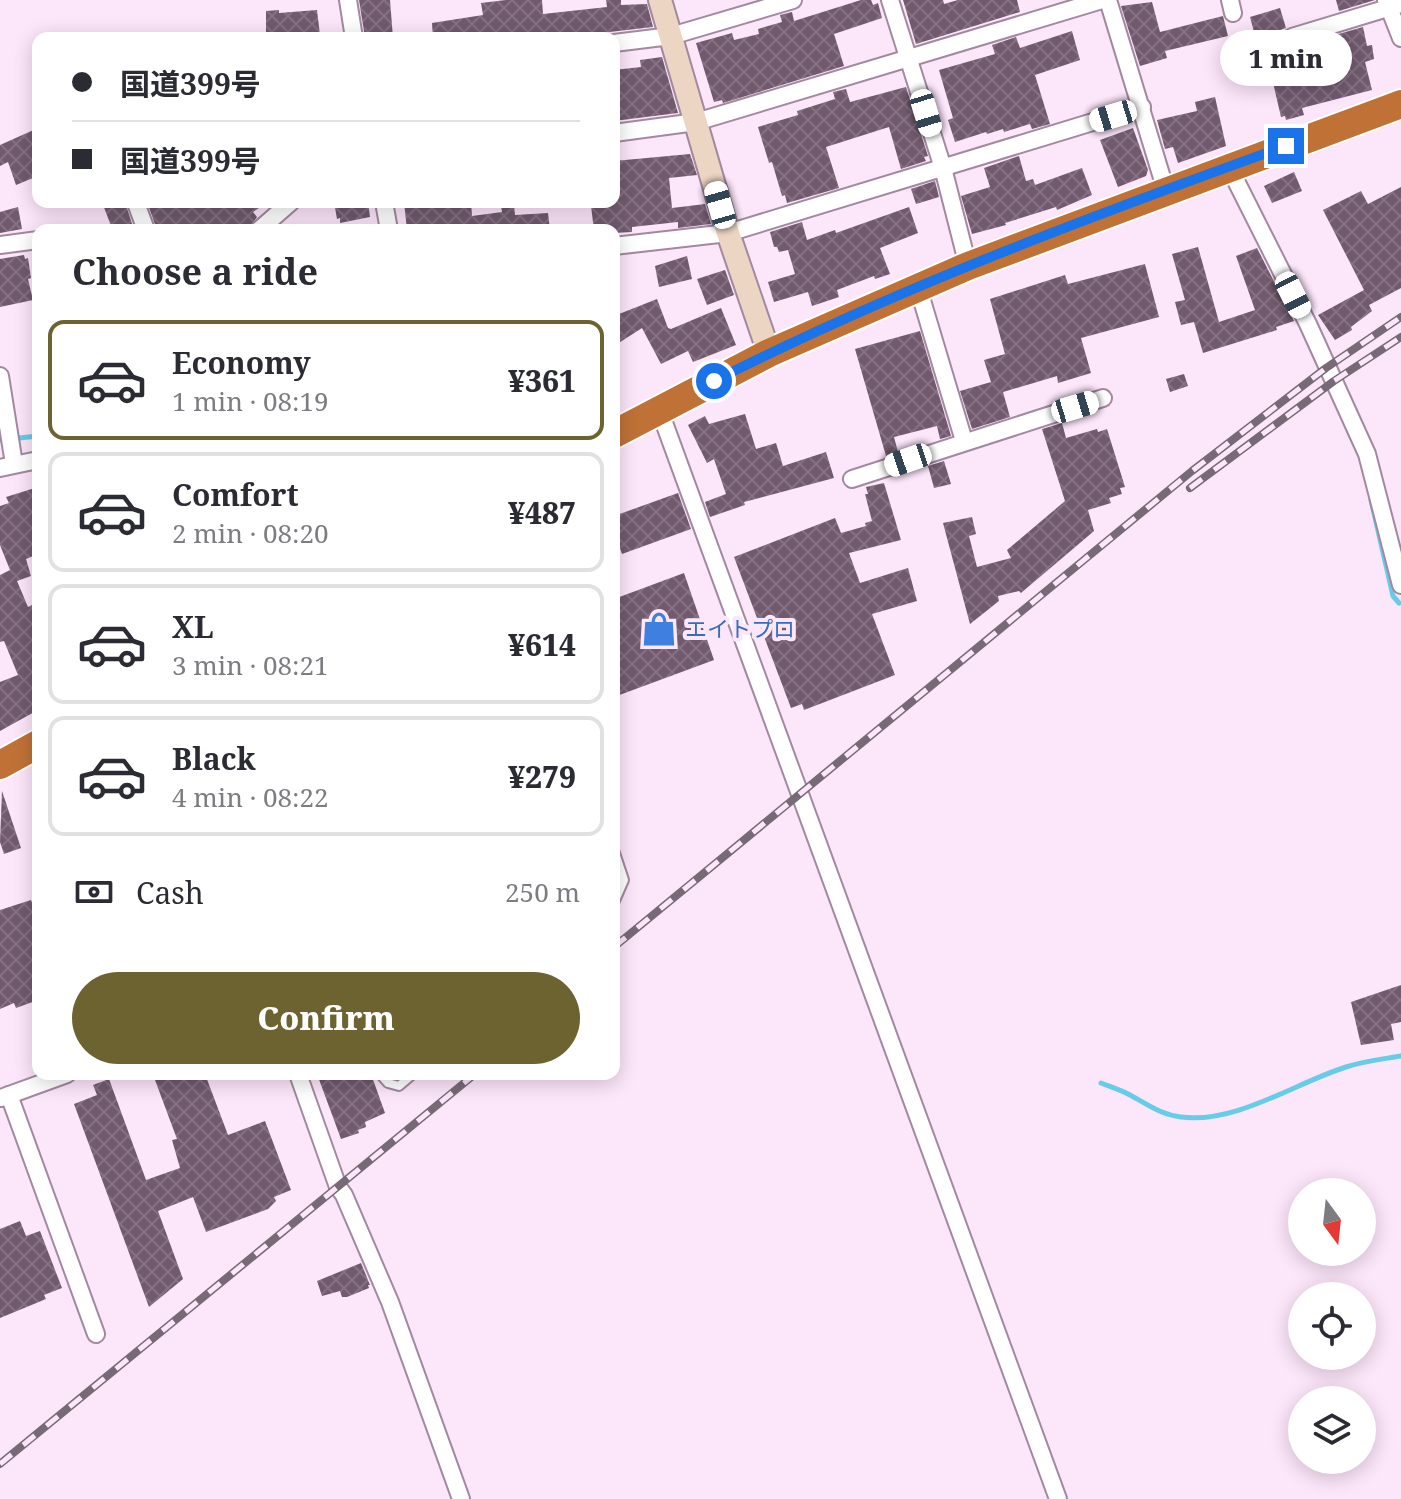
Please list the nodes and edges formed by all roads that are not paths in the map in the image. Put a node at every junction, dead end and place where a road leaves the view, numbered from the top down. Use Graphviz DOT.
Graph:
graph roads {
  1 [pos="348,0"];
  2 [pos="660,0"];
  3 [pos="793,0"];
  4 [pos="890,0"];
  5 [pos="1105,0"];
  6 [pos="1392,4"];
  7 [pos="353,32"];
  8 [pos="671,36"];
  9 [pos="1292,37"];
  10 [pos="1401,38"];
  11 [pos="620,42"];
  12 [pos="908,58"];
  13 [pos="1401,104"];
  14 [pos="1142,107"];
  15 [pos="696,122"];
  16 [pos="620,132"];
  17 [pos="1229,167"];
  18 [pos="943,168"];
  19 [pos="1166,191"];
  20 [pos="284,208"];
  21 [pos="266,224"];
  22 [pos="728,233"];
  23 [pos="32,241"];
  24 [pos="0,245"];
  25 [pos="620,245"];
  26 [pos="968,266"];
  27 [pos="918,287"];
  28 [pos="769,353"];
  29 [pos="0,376"];
  30 [pos="1103,398"];
  31 [pos="659,409"];
  32 [pos="620,431"];
  33 [pos="964,441"];
  34 [pos="32,461"];
  35 [pos="7,466"];
  36 [pos="852,479"];
  37 [pos="1401,585"];
  38 [pos="32,747"];
  39 [pos="0,765"];
  40 [pos="620,868"];
  41 [pos="620,889"];
  42 [pos="51,1080"];
  43 [pos="300,1080"];
  44 [pos="385,1080"];
  45 [pos="406,1080"];
  46 [pos="5,1097"];
  47 [pos="96,1334"];
  48 [pos="461,1499"];
  49 [pos="1058,1499"];
  1 -- 7 [label="street"];
  2 -- 8 [label="street"];
  3 -- 8 [label="street"];
  4 -- 12 [label="street"];
  5 -- 12 [label="street"];
  5 -- 14 [label="street"];
  6 -- 9 [label="street"];
  6 -- 10 [label="street"];
  8 -- 11 [label="street"];
  8 -- 15 [label="street"];
  12 -- 15 [label="street"];
  12 -- 18 [label="street"];
  13 -- 17 [label="highway"];
  14 -- 18 [label="street"];
  14 -- 19 [label="street"];
  15 -- 16 [label="street"];
  15 -- 22 [label="street"];
  17 -- 19 [label="highway"];
  17 -- 37 [label="street"];
  18 -- 22 [label="street"];
  18 -- 26 [label="street"];
  19 -- 26 [label="highway"];
  20 -- 21 [label="street"];
  22 -- 25 [label="street"];
  22 -- 28 [label="street"];
  23 -- 24 [label="street"];
  26 -- 27 [label="highway"];
  27 -- 28 [label="highway"];
  27 -- 33 [label="street"];
  28 -- 31 [label="highway"];
  29 -- 35 [label="street"];
  30 -- 33 [label="street"];
  31 -- 32 [label="highway"];
  31 -- 49 [label="street"];
  33 -- 36 [label="street"];
  34 -- 35 [label="street"];
  38 -- 39 [label="highway"];
  40 -- 41 [label="lane"];
  42 -- 46 [label="street"];
  43 -- 48 [label="street"];
  44 -- 45 [label="lane"];
  46 -- 47 [label="street"];
}
